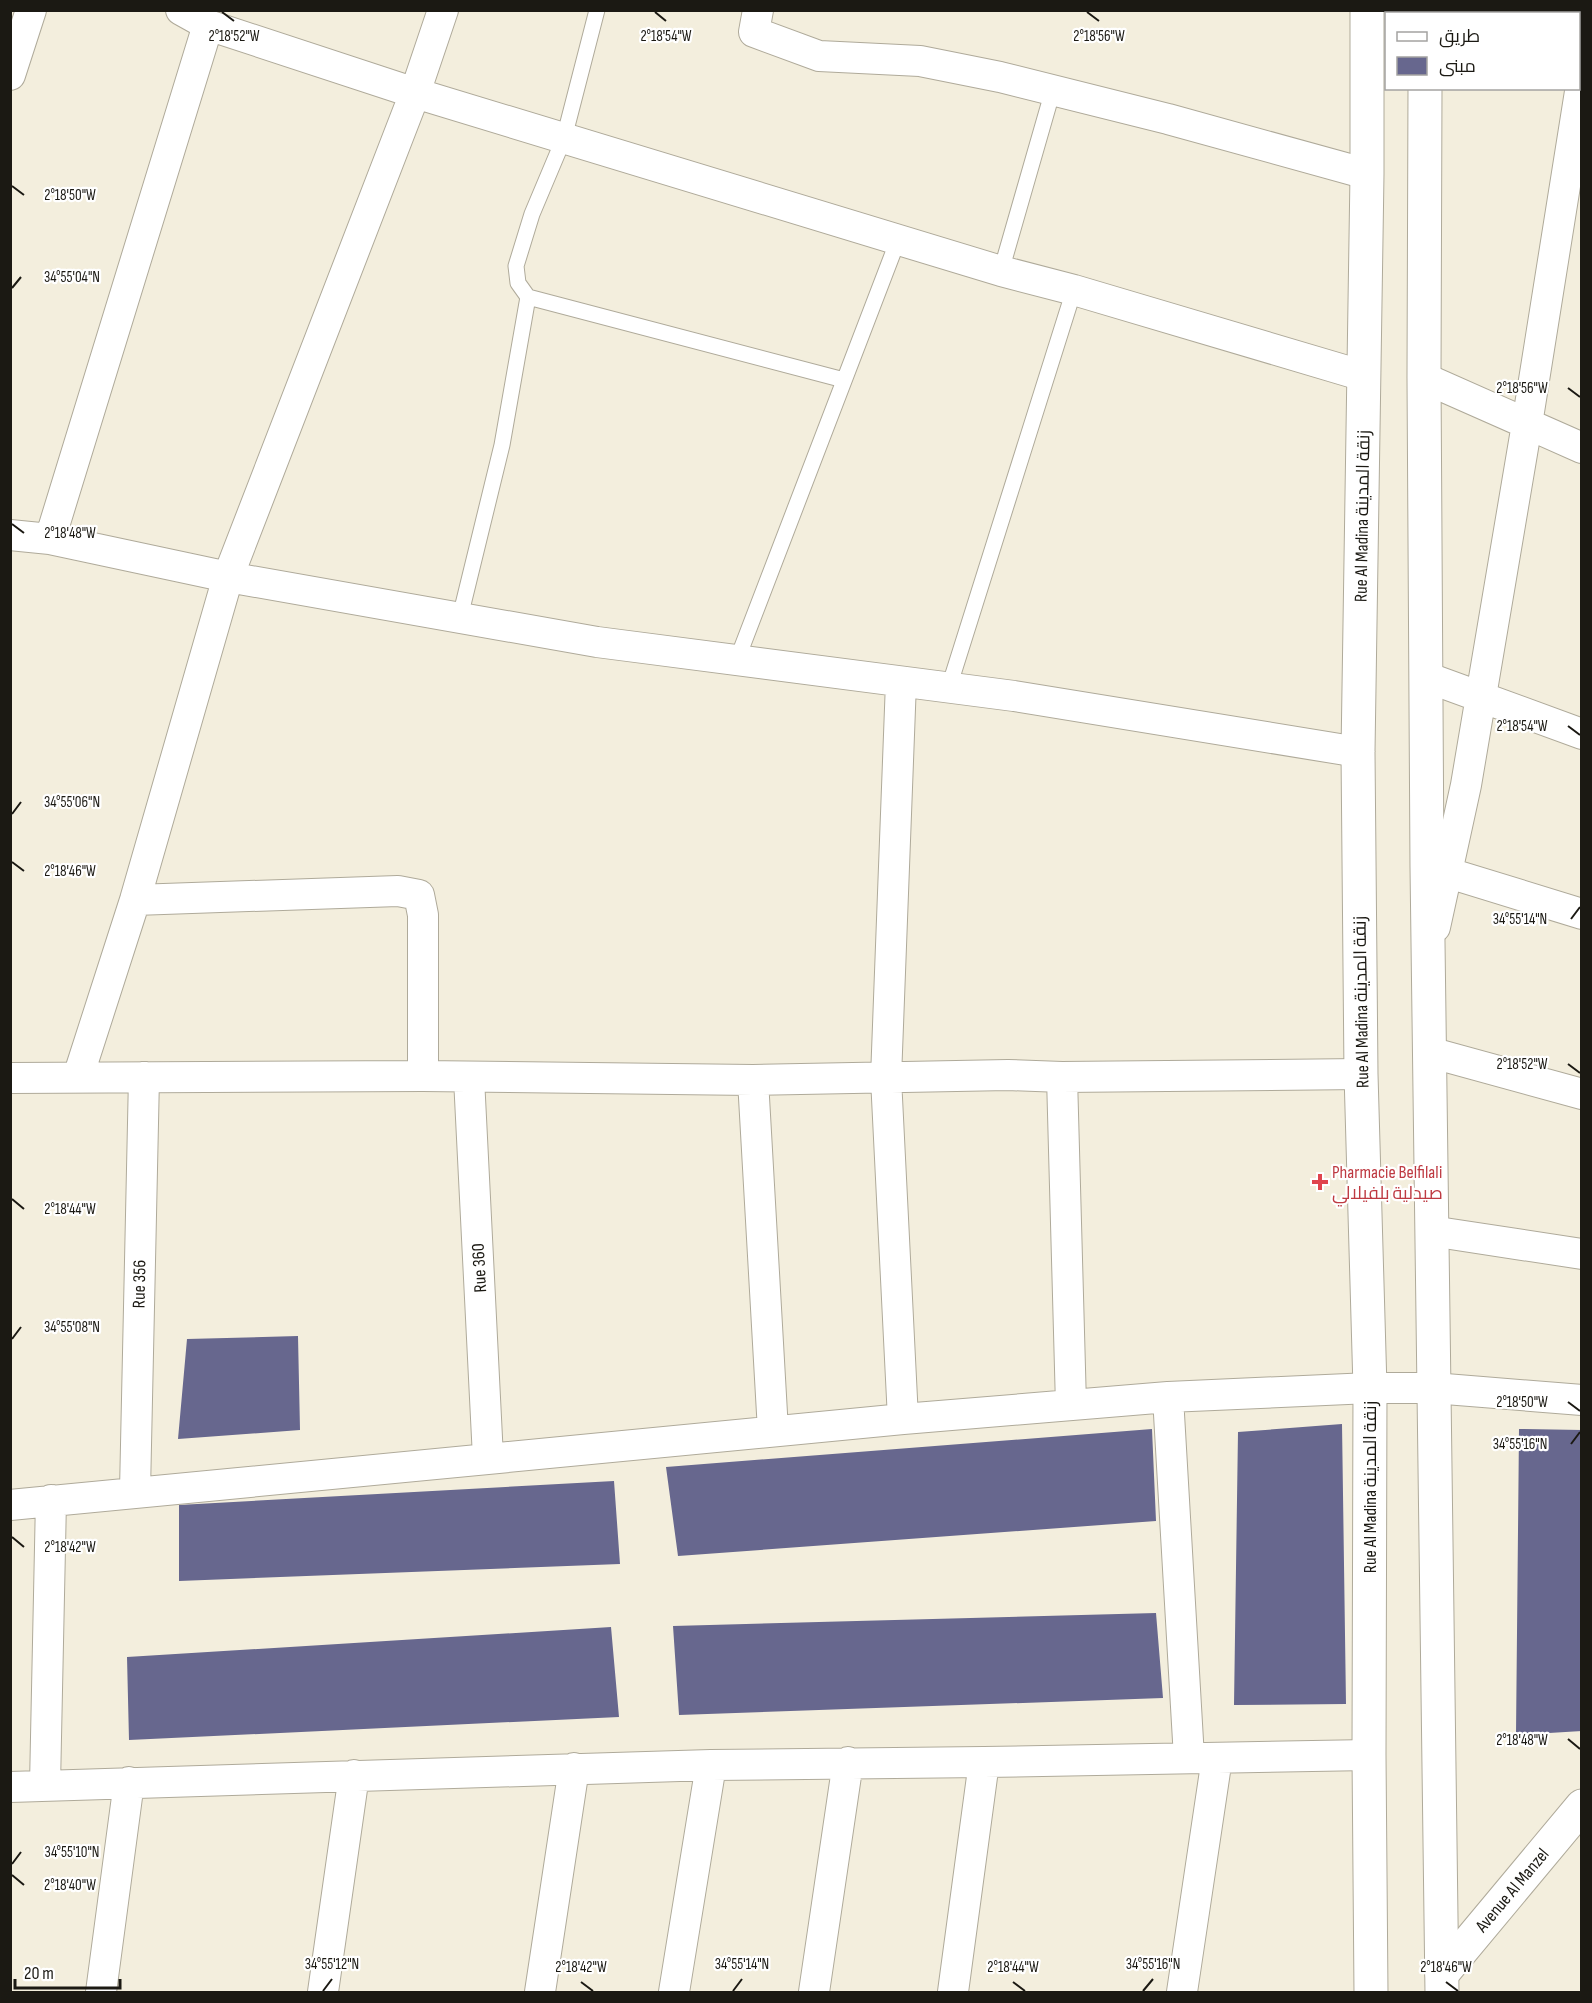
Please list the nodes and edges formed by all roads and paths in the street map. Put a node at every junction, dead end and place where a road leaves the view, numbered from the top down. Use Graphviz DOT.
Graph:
graph roads {
  1 [pos="31,10"];
  2 [pos="181,10"];
  3 [pos="443,10"];
  4 [pos="597,10"];
  5 [pos="758,10"];
  6 [pos="1367,10"];
  7 [pos="207,25"];
  8 [pos="10,75"];
  9 [pos="1581,79"];
  10 [pos="1053,90"];
  11 [pos="1425,90"];
  12 [pos="415,93"];
  13 [pos="564,138"];
  14 [pos="1367,174"];
  15 [pos="1569,234"];
  16 [pos="898,240"];
  17 [pos="1001,271"];
  18 [pos="1074,290"];
  19 [pos="528,297"];
  20 [pos="1364,376"];
  21 [pos="1424,378"];
  22 [pos="844,380"];
  23 [pos="1527,424"];
  24 [pos="1581,448"];
  25 [pos="10,535"];
  26 [pos="50,539"];
  27 [pos="228,577"];
  28 [pos="460,617"];
  29 [pos="737,660"];
  30 [pos="1426,677"];
  31 [pos="901,682"];
  32 [pos="949,687"];
  33 [pos="1480,697"];
  34 [pos="1581,734"];
  35 [pos="1358,752"];
  36 [pos="1437,870"];
  37 [pos="135,900"];
  38 [pos="1581,914"];
  39 [pos="1429,1053"];
  40 [pos="1361,1074"];
  41 [pos="423,1076"];
  42 [pos="78,1077"];
  43 [pos="144,1077"];
  44 [pos="1062,1077"];
  45 [pos="10,1078"];
  46 [pos="469,1078"];
  47 [pos="886,1078"];
  48 [pos="753,1080"];
  49 [pos="1581,1094"];
  50 [pos="1431,1231"];
  51 [pos="1581,1254"];
  52 [pos="1370,1388"];
  53 [pos="1433,1388"];
  54 [pos="1168,1398"];
  55 [pos="1581,1400"];
  56 [pos="1071,1405"];
  57 [pos="903,1419"];
  58 [pos="773,1431"];
  59 [pos="488,1458"];
  60 [pos="135,1491"];
  61 [pos="51,1500"];
  62 [pos="10,1505"];
  63 [pos="1369,1755"];
  64 [pos="1203,1758"];
  65 [pos="848,1762"];
  66 [pos="984,1762"];
  67 [pos="711,1765"];
  68 [pos="574,1768"];
  69 [pos="354,1775"];
  70 [pos="129,1782"];
  71 [pos="45,1785"];
  72 [pos="10,1786"];
  73 [pos="1581,1806"];
  74 [pos="1442,1983"];
  75 [pos="101,1992"];
  76 [pos="323,1992"];
  77 [pos="540,1992"];
  78 [pos="674,1992"];
  79 [pos="814,1992"];
  80 [pos="953,1992"];
  81 [pos="1182,1992"];
  82 [pos="1371,1992"];
  1 -- 8 [label="street"];
  2 -- 7 [label="street"];
  3 -- 12 [label="street"];
  4 -- 13 [label="lane"];
  5 -- 10 [label="street"];
  6 -- 14 [label="main road, Rue Al Madina زنقة المدينة"];
  7 -- 12 [label="street"];
  7 -- 26 [label="street"];
  9 -- 15 [label="street"];
  10 -- 14 [label="street"];
  10 -- 17 [label="lane"];
  11 -- 21 [label="main road"];
  12 -- 13 [label="street"];
  12 -- 27 [label="street"];
  13 -- 16 [label="street"];
  13 -- 19 [label="lane"];
  14 -- 20 [label="main road, Rue Al Madina زنقة المدينة"];
  15 -- 23 [label="street"];
  16 -- 17 [label="street"];
  16 -- 22 [label="lane"];
  17 -- 18 [label="street"];
  18 -- 20 [label="street"];
  18 -- 32 [label="lane"];
  19 -- 22 [label="lane"];
  19 -- 28 [label="lane"];
  20 -- 35 [label="main road, Rue Al Madina زنقة المدينة"];
  21 -- 23 [label="street"];
  21 -- 30 [label="main road"];
  22 -- 29 [label="lane"];
  23 -- 24 [label="street"];
  23 -- 33 [label="street"];
  25 -- 26 [label="street"];
  26 -- 27 [label="street"];
  27 -- 28 [label="street"];
  27 -- 37 [label="street"];
  28 -- 29 [label="street"];
  29 -- 31 [label="street"];
  30 -- 33 [label="street"];
  30 -- 36 [label="main road"];
  31 -- 32 [label="street"];
  31 -- 47 [label="street"];
  32 -- 35 [label="street"];
  33 -- 34 [label="street"];
  33 -- 36 [label="street"];
  35 -- 40 [label="main road, Rue Al Madina زنقة المدينة"];
  36 -- 38 [label="street"];
  36 -- 39 [label="main road"];
  37 -- 41 [label="street"];
  37 -- 42 [label="street"];
  39 -- 49 [label="street"];
  39 -- 50 [label="main road"];
  40 -- 44 [label="street"];
  40 -- 52 [label="main road, Rue Al Madina زنقة المدينة"];
  41 -- 43 [label="street"];
  41 -- 46 [label="street"];
  42 -- 43 [label="street"];
  42 -- 45 [label="street"];
  43 -- 60 [label="street, Rue 356"];
  44 -- 47 [label="street"];
  44 -- 56 [label="street"];
  46 -- 48 [label="street"];
  46 -- 59 [label="street, Rue 360"];
  47 -- 48 [label="street"];
  47 -- 57 [label="street"];
  48 -- 58 [label="street"];
  50 -- 51 [label="street"];
  50 -- 53 [label="main road"];
  52 -- 53 [label="street"];
  52 -- 54 [label="street"];
  52 -- 63 [label="main road, Rue Al Madina زنقة المدينة"];
  53 -- 55 [label="street"];
  53 -- 74 [label="main road"];
  54 -- 56 [label="street"];
  54 -- 64 [label="street"];
  56 -- 57 [label="street"];
  57 -- 58 [label="street"];
  58 -- 59 [label="street"];
  59 -- 60 [label="street"];
  60 -- 61 [label="street"];
  61 -- 62 [label="street"];
  61 -- 71 [label="street"];
  63 -- 64 [label="street"];
  63 -- 82 [label="main road, Rue Al Madina زنقة المدينة"];
  64 -- 66 [label="street"];
  64 -- 81 [label="street"];
  65 -- 66 [label="street"];
  65 -- 67 [label="street"];
  65 -- 79 [label="street"];
  66 -- 80 [label="street"];
  67 -- 68 [label="street"];
  67 -- 78 [label="street"];
  68 -- 69 [label="street"];
  68 -- 77 [label="street"];
  69 -- 70 [label="street"];
  69 -- 76 [label="street"];
  70 -- 71 [label="street"];
  70 -- 75 [label="street"];
  71 -- 72 [label="street"];
  73 -- 74 [label="main road, Avenue Al Manzel"];
}
